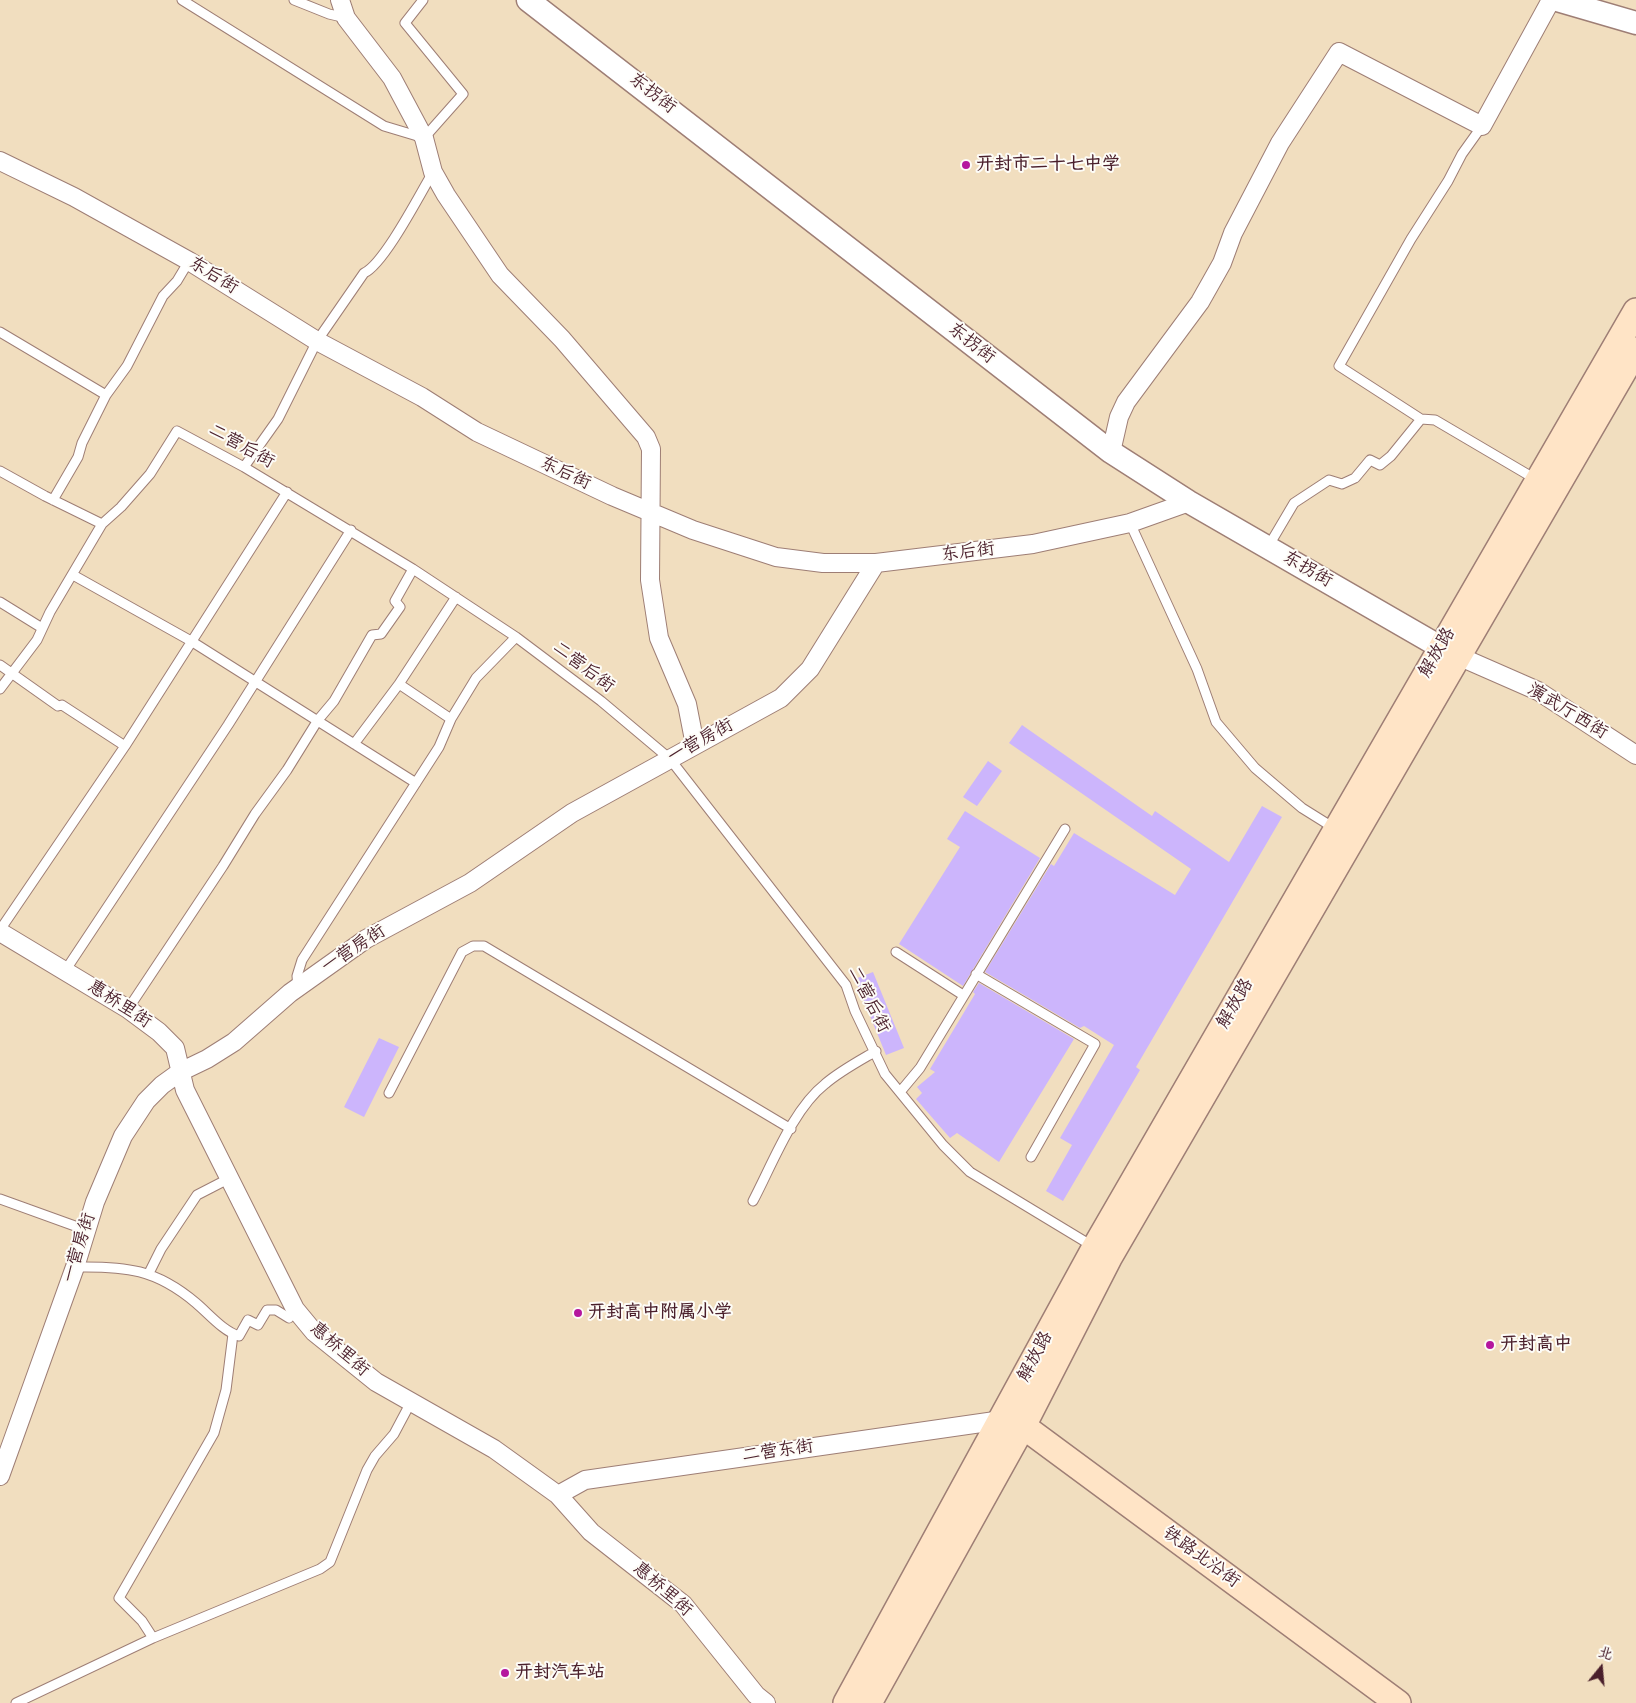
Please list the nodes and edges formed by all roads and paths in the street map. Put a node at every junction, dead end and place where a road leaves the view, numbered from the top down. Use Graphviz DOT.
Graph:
graph roads {
  1 [pos="182,0"];
  2 [pos="294,0"];
  3 [pos="340,0"];
  4 [pos="423,0"];
  5 [pos="528,0"];
  6 [pos="1551,0"];
  7 [pos="1557,0"];
  8 [pos="346,18"];
  9 [pos="1636,23"];
  10 [pos="1482,126"];
  11 [pos="424,138"];
  12 [pos="0,161"];
  13 [pos="433,172"];
  14 [pos="189,261"];
  15 [pos="1636,311"];
  16 [pos="0,332"];
  17 [pos="316,341"];
  18 [pos="1632,348"];
  19 [pos="106,395"];
  20 [pos="1421,419"];
  21 [pos="1111,452"];
  22 [pos="244,467"];
  23 [pos="0,471"];
  24 [pos="1538,481"];
  25 [pos="287,492"];
  26 [pos="54,500"];
  27 [pos="1189,502"];
  28 [pos="650,512"];
  29 [pos="1130,522"];
  30 [pos="102,524"];
  31 [pos="351,530"];
  32 [pos="1268,547"];
  33 [pos="876,563"];
  34 [pos="412,569"];
  35 [pos="73,575"];
  36 [pos="456,597"];
  37 [pos="0,602"];
  38 [pos="42,628"];
  39 [pos="516,637"];
  40 [pos="191,641"];
  41 [pos="1450,653"];
  42 [pos="0,666"];
  43 [pos="12,673"];
  44 [pos="255,680"];
  45 [pos="399,684"];
  46 [pos="0,689"];
  47 [pos="451,719"];
  48 [pos="318,720"];
  49 [pos="354,744"];
  50 [pos="125,746"];
  51 [pos="695,746"];
  52 [pos="1636,755"];
  53 [pos="670,759"];
  54 [pos="416,783"];
  55 [pos="1065,829"];
  56 [pos="1337,830"];
  57 [pos="0,931"];
  58 [pos="896,952"];
  59 [pos="64,971"];
  60 [pos="976,974"];
  61 [pos="298,987"];
  62 [pos="963,995"];
  63 [pos="128,1009"];
  64 [pos="876,1051"];
  65 [pos="180,1072"];
  66 [pos="900,1092"];
  67 [pos="389,1093"];
  68 [pos="791,1128"];
  69 [pos="1031,1156"];
  70 [pos="230,1178"];
  71 [pos="0,1199"];
  72 [pos="753,1201"];
  73 [pos="86,1230"];
  74 [pos="1095,1247"];
  75 [pos="75,1267"];
  76 [pos="149,1273"];
  77 [pos="295,1308"];
  78 [pos="232,1334"];
  79 [pos="411,1402"];
  80 [pos="1012,1423"];
  81 [pos="0,1476"];
  82 [pos="558,1496"];
  83 [pos="153,1638"];
  84 [pos="16,1703"];
  85 [pos="766,1703"];
  86 [pos="846,1703"];
  87 [pos="869,1703"];
  88 [pos="1398,1703"];
  1 -- 11 [label="lane"];
  2 -- 8 [label="lane"];
  3 -- 8 [label="street"];
  4 -- 11 [label="lane"];
  5 -- 21 [label="street, 东拐街"];
  6 -- 10 [label="street"];
  7 -- 9 [label="street"];
  8 -- 11 [label="street"];
  10 -- 20 [label="lane"];
  10 -- 21 [label="street"];
  11 -- 13 [label="street"];
  12 -- 14 [label="street, 东后街"];
  13 -- 17 [label="lane"];
  13 -- 28 [label="street"];
  14 -- 17 [label="street, 东后街"];
  14 -- 19 [label="lane"];
  15 -- 18 [label="main road, 解放路"];
  16 -- 19 [label="lane"];
  17 -- 22 [label="lane"];
  17 -- 28 [label="street, 东后街"];
  18 -- 24 [label="main road, 解放路"];
  18 -- 41 [label="main road, 解放路"];
  19 -- 26 [label="lane"];
  20 -- 24 [label="lane"];
  20 -- 32 [label="lane"];
  21 -- 27 [label="street, 东拐街"];
  22 -- 25 [label="lane, 二营后街"];
  22 -- 30 [label="lane, 二营后街"];
  23 -- 26 [label="lane"];
  24 -- 41 [label="main road, 解放路"];
  25 -- 31 [label="lane, 二营后街"];
  25 -- 40 [label="lane"];
  26 -- 30 [label="lane"];
  27 -- 29 [label="street, 东后街"];
  27 -- 32 [label="street, 东拐街"];
  28 -- 33 [label="street, 东后街"];
  28 -- 51 [label="street"];
  29 -- 33 [label="street, 东后街"];
  29 -- 56 [label="lane"];
  30 -- 35 [label="lane, 二营后街"];
  31 -- 34 [label="lane, 二营后街"];
  31 -- 44 [label="lane"];
  32 -- 41 [label="street, 东拐街"];
  33 -- 51 [label="street, 一营房街"];
  34 -- 36 [label="lane, 二营后街"];
  34 -- 48 [label="lane"];
  35 -- 38 [label="lane, 二营后街"];
  35 -- 40 [label="lane"];
  36 -- 39 [label="lane, 二营后街"];
  36 -- 45 [label="lane"];
  37 -- 38 [label="lane"];
  38 -- 43 [label="lane, 二营后街"];
  39 -- 47 [label="lane"];
  39 -- 53 [label="lane, 二营后街"];
  40 -- 44 [label="lane"];
  40 -- 50 [label="lane"];
  41 -- 52 [label="street, 演武厅西街"];
  41 -- 56 [label="main road, 解放路"];
  41 -- 80 [label="main road, 解放路"];
  42 -- 43 [label="lane"];
  43 -- 46 [label="lane, 二营后街"];
  43 -- 50 [label="lane"];
  44 -- 48 [label="lane"];
  44 -- 59 [label="lane"];
  45 -- 47 [label="lane"];
  45 -- 49 [label="lane"];
  47 -- 54 [label="lane"];
  48 -- 49 [label="lane"];
  48 -- 63 [label="lane"];
  49 -- 54 [label="lane"];
  50 -- 57 [label="lane"];
  51 -- 53 [label="street, 一营房街"];
  53 -- 61 [label="street, 一营房街"];
  53 -- 64 [label="lane, 二营后街"];
  54 -- 61 [label="lane"];
  55 -- 60 [label="lane"];
  56 -- 74 [label="main road, 解放路"];
  57 -- 59 [label="street, 惠桥里街"];
  58 -- 62 [label="lane"];
  59 -- 63 [label="street, 惠桥里街"];
  60 -- 62 [label="lane"];
  60 -- 69 [label="lane"];
  61 -- 65 [label="street, 一营房街"];
  62 -- 66 [label="lane"];
  63 -- 65 [label="street, 惠桥里街"];
  64 -- 66 [label="lane, 二营后街"];
  64 -- 68 [label="lane"];
  65 -- 70 [label="street, 惠桥里街"];
  65 -- 73 [label="street, 一营房街"];
  66 -- 74 [label="lane, 二营后街"];
  67 -- 68 [label="lane"];
  68 -- 72 [label="lane"];
  70 -- 76 [label="lane"];
  70 -- 77 [label="street, 惠桥里街"];
  71 -- 73 [label="lane"];
  73 -- 75 [label="street, 一营房街"];
  74 -- 80 [label="main road, 解放路"];
  75 -- 76 [label="lane"];
  75 -- 81 [label="street, 一营房街"];
  76 -- 78 [label="lane"];
  77 -- 78 [label="lane"];
  77 -- 79 [label="street, 惠桥里街"];
  78 -- 83 [label="lane"];
  79 -- 82 [label="street, 惠桥里街"];
  79 -- 83 [label="lane"];
  80 -- 82 [label="street, 二营东街"];
  80 -- 86 [label="main road, 解放路"];
  80 -- 87 [label="main road, 解放路"];
  80 -- 88 [label="main road, 铁路北沿街"];
  82 -- 85 [label="street, 惠桥里街"];
  83 -- 84 [label="lane"];
}
